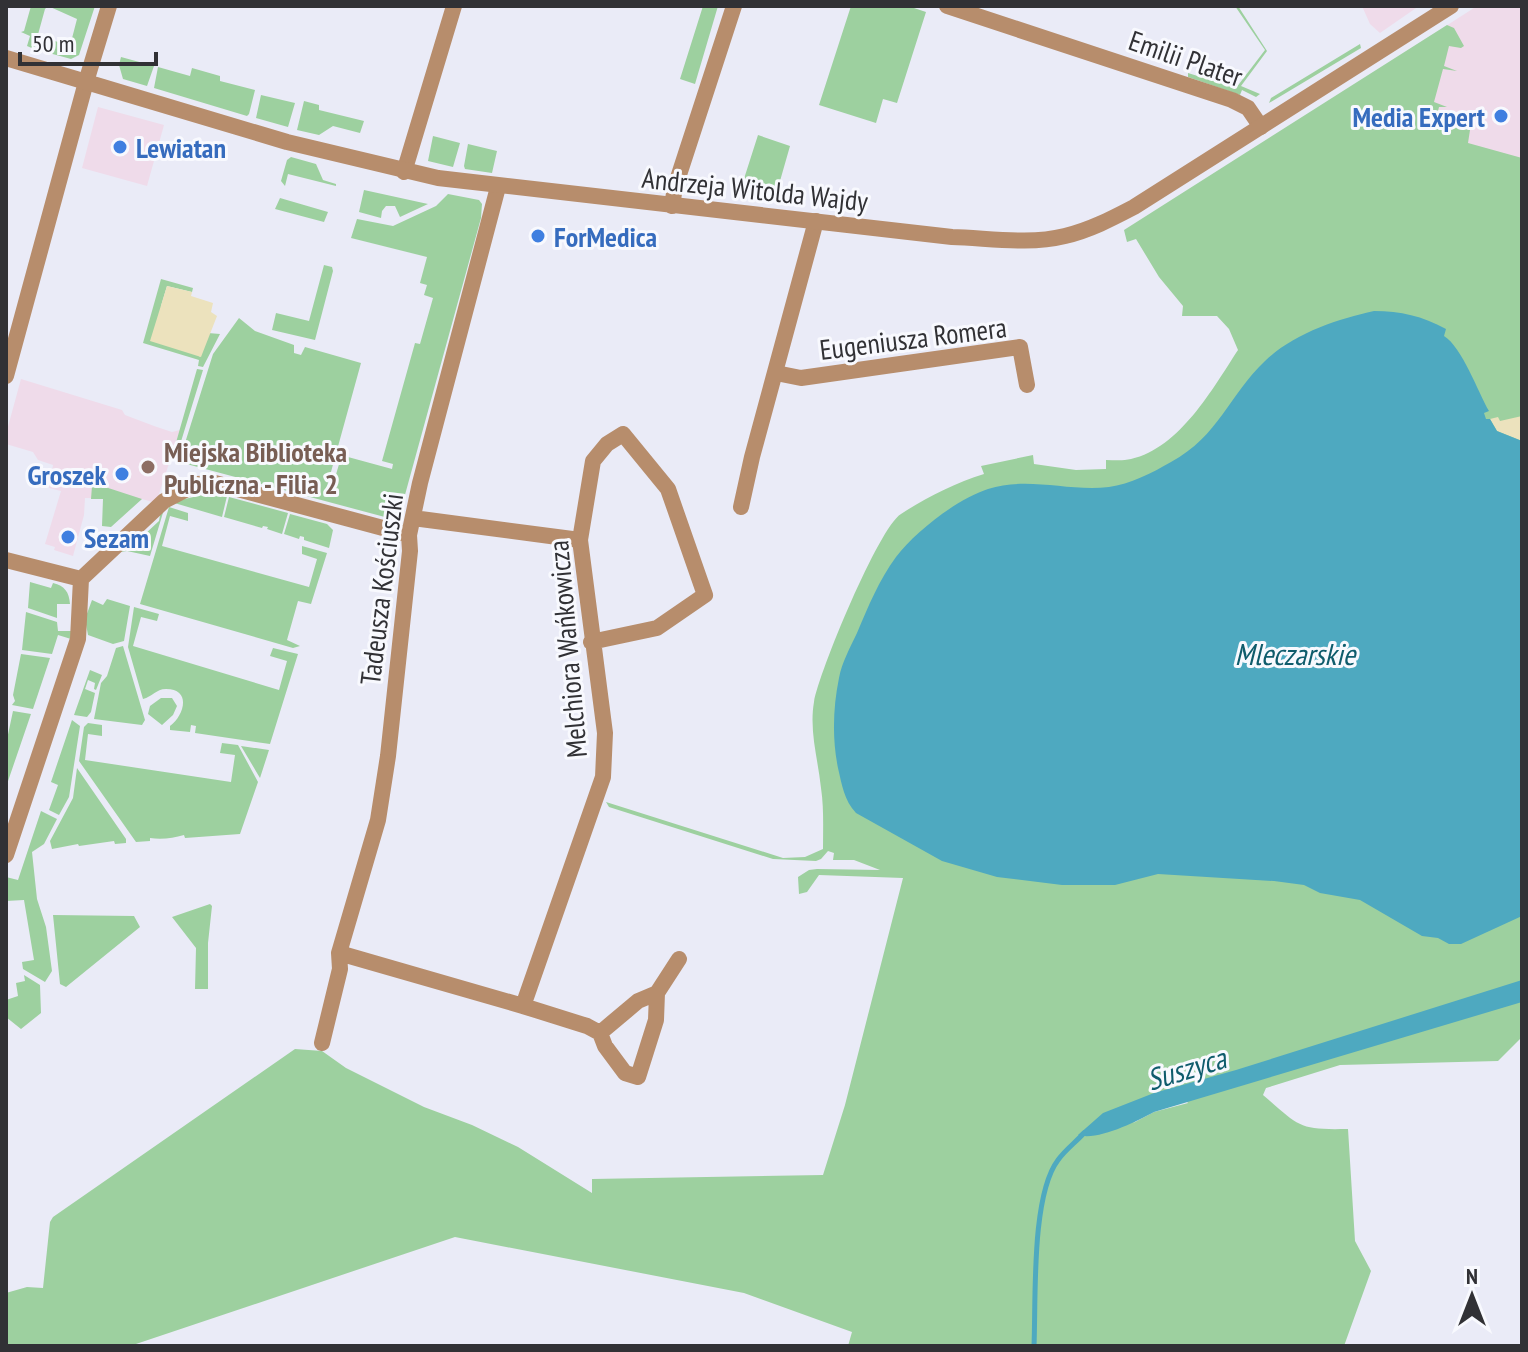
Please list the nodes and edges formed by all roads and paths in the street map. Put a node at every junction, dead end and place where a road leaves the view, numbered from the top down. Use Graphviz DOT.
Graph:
graph roads {
  1 [pos="109,6"];
  2 [pos="454,6"];
  3 [pos="734,6"];
  4 [pos="947,6"];
  5 [pos="1451,6"];
  6 [pos="6,58"];
  7 [pos="86,82"];
  8 [pos="1261,127"];
  9 [pos="404,172"];
  10 [pos="498,187"];
  11 [pos="672,206"];
  12 [pos="816,221"];
  13 [pos="776,373"];
  14 [pos="6,376"];
  15 [pos="1027,385"];
  16 [pos="741,507"];
  17 [pos="411,527"];
  18 [pos="580,540"];
  19 [pos="6,560"];
  20 [pos="81,579"];
  21 [pos="591,642"];
  22 [pos="6,855"];
  23 [pos="339,953"];
  24 [pos="679,959"];
  25 [pos="657,993"];
  26 [pos="523,1006"];
  27 [pos="600,1033"];
  28 [pos="322,1043"];
  1 -- 7 [label="street"];
  2 -- 9 [label="street"];
  3 -- 11 [label="street"];
  4 -- 8 [label="street, Emilii Plater"];
  5 -- 8 [label="street, Andrzeja Witolda Wajdy"];
  6 -- 7 [label="street, Andrzeja Witolda Wajdy"];
  7 -- 9 [label="street, Andrzeja Witolda Wajdy"];
  7 -- 14 [label="street"];
  8 -- 12 [label="street, Andrzeja Witolda Wajdy"];
  9 -- 10 [label="street, Andrzeja Witolda Wajdy"];
  10 -- 11 [label="street, Andrzeja Witolda Wajdy"];
  10 -- 17 [label="street, Tadeusza Kościuszki"];
  11 -- 12 [label="street, Andrzeja Witolda Wajdy"];
  12 -- 13 [label="street, Eugeniusza Romera"];
  13 -- 15 [label="street, Eugeniusza Romera"];
  13 -- 16 [label="street, Eugeniusza Romera"];
  17 -- 18 [label="street"];
  17 -- 20 [label="street"];
  17 -- 23 [label="street, Tadeusza Kościuszki"];
  18 -- 21 [label="street, Melchiora Wańkowicza"];
  18 -- 21 [label="street, Melchiora Wańkowicza"];
  19 -- 20 [label="street"];
  20 -- 22 [label="street"];
  21 -- 26 [label="street, Melchiora Wańkowicza"];
  23 -- 26 [label="street"];
  23 -- 28 [label="street, Tadeusza Kościuszki"];
  24 -- 25 [label="street"];
  25 -- 27 [label="street"];
  25 -- 27 [label="street"];
  26 -- 27 [label="street"];
}
